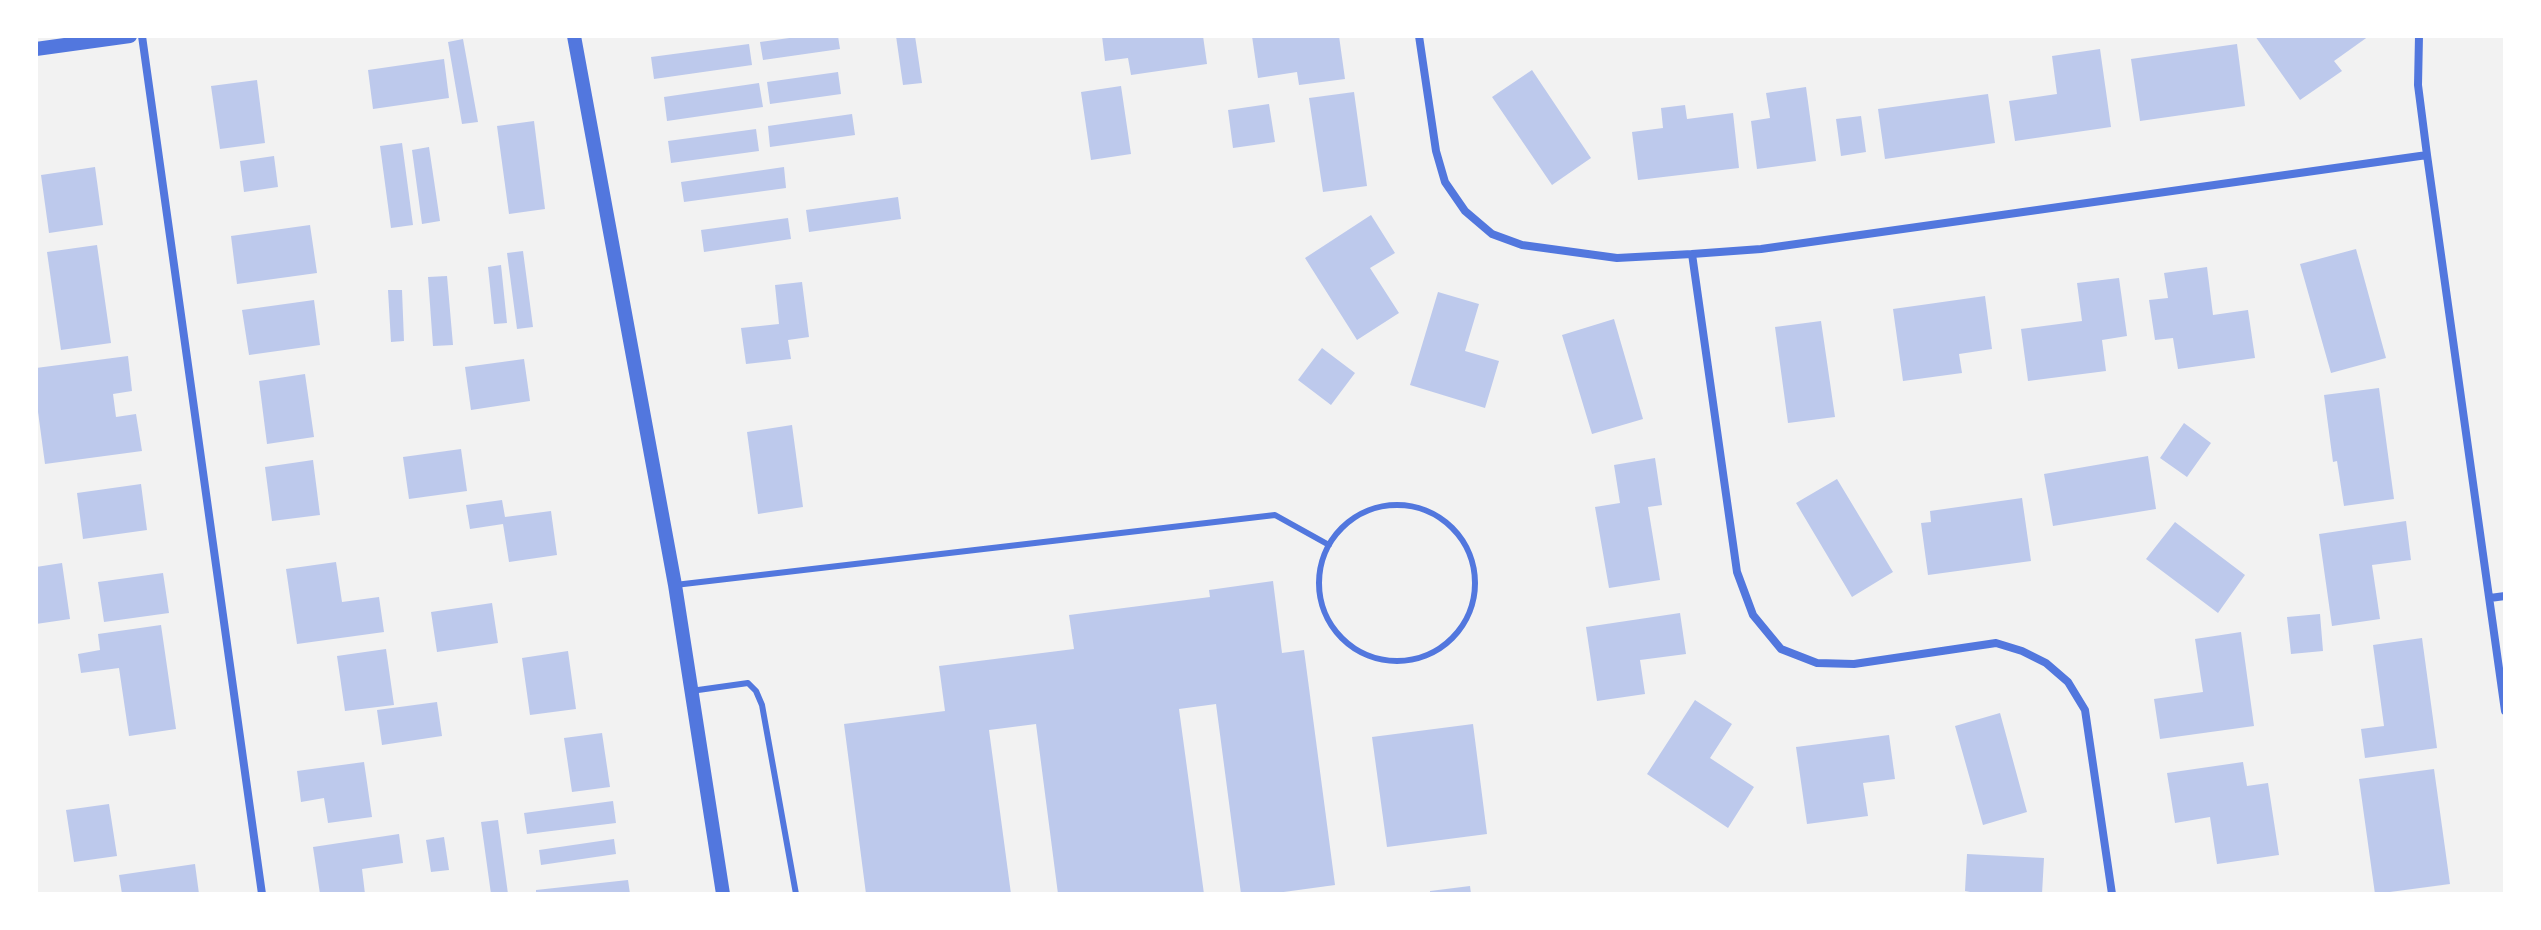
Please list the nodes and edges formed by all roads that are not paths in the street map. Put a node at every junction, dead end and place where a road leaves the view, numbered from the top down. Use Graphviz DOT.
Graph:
graph roads {
  1 [pos="130,36"];
  2 [pos="142,36"];
  3 [pos="574,36"];
  4 [pos="1419,36"];
  5 [pos="2419,36"];
  6 [pos="36,49"];
  7 [pos="2427,155"];
  8 [pos="1692,254"];
  9 [pos="1329,545"];
  10 [pos="675,585"];
  11 [pos="2505,596"];
  12 [pos="2490,598"];
  13 [pos="691,691"];
  14 [pos="2505,711"];
  15 [pos="262,894"];
  16 [pos="723,894"];
  17 [pos="796,894"];
  18 [pos="2112,894"];
  1 -- 6 [label="street"];
  2 -- 15 [label="street"];
  3 -- 10 [label="street"];
  4 -- 8 [label="street"];
  5 -- 7 [label="street"];
  7 -- 8 [label="street"];
  7 -- 12 [label="street"];
  8 -- 18 [label="street"];
  9 -- 9 [label="lane"];
  9 -- 10 [label="lane"];
  10 -- 13 [label="street"];
  11 -- 12 [label="street"];
  12 -- 14 [label="street"];
  13 -- 16 [label="street"];
  13 -- 17 [label="lane"];
}
